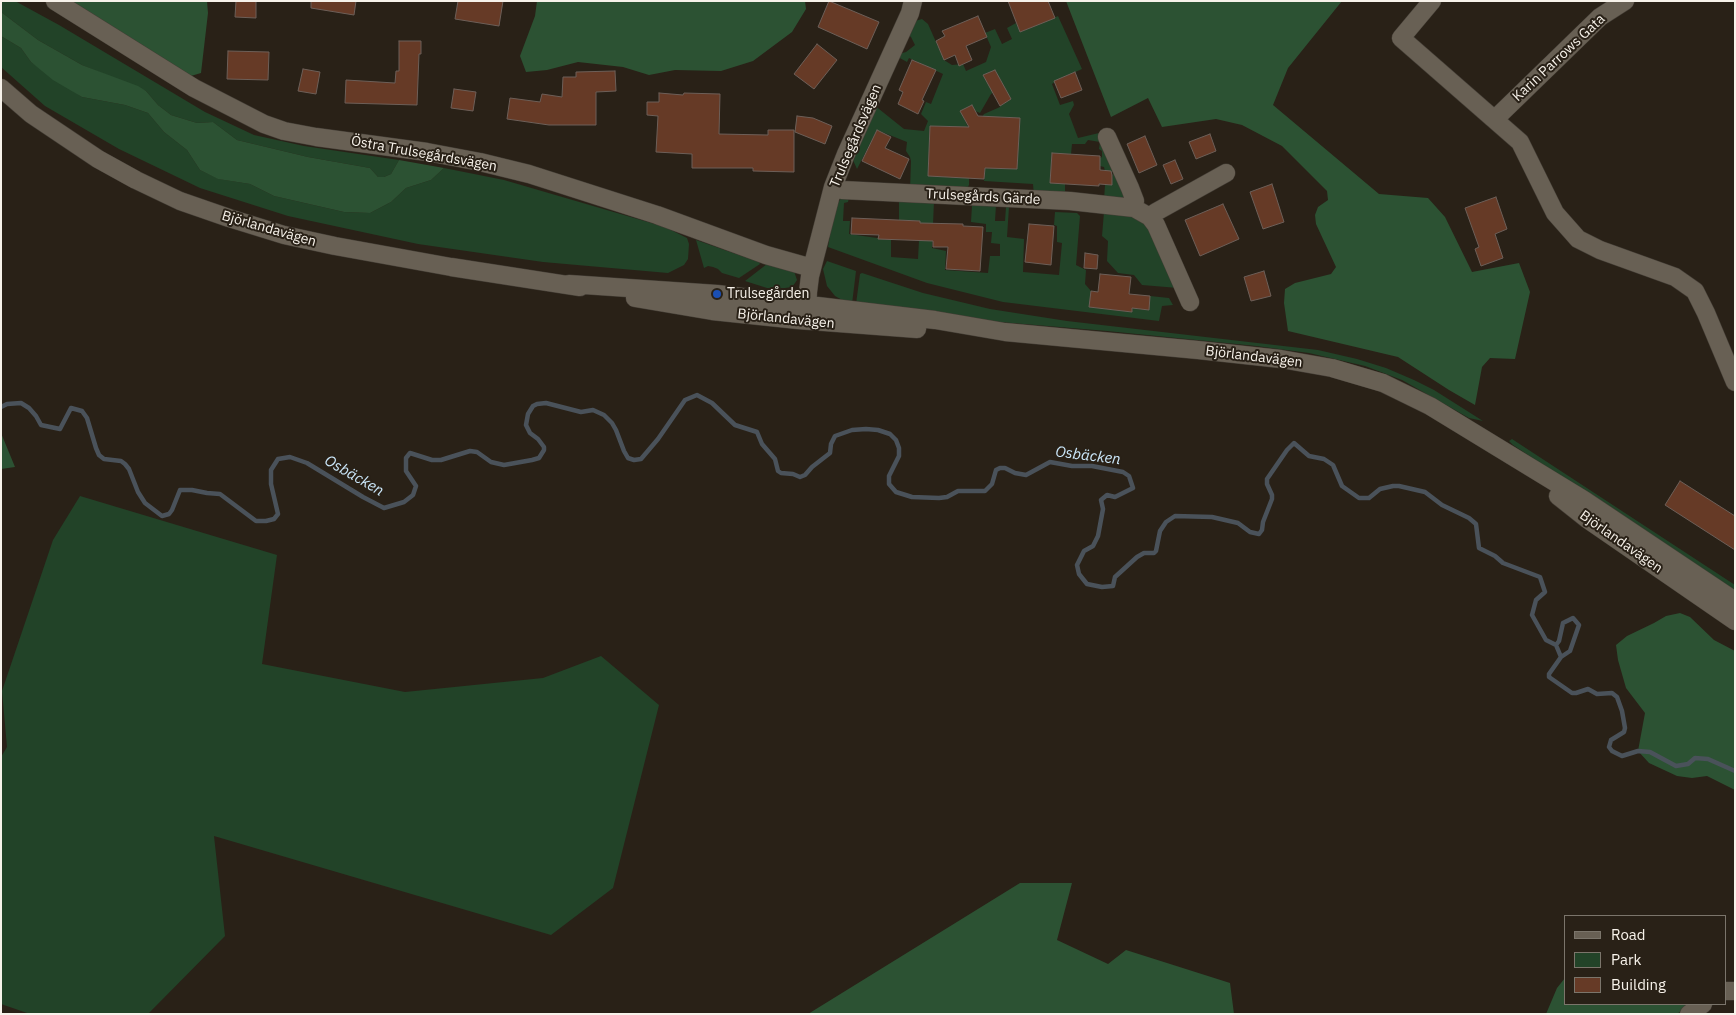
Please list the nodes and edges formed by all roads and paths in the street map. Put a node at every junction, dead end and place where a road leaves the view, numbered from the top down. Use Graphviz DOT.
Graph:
graph roads {
  1 [pos="55,1"];
  2 [pos="913,1"];
  3 [pos="1432,1"];
  4 [pos="1626,1"];
  5 [pos="1,88"];
  6 [pos="1495,119"];
  7 [pos="1107,137"];
  8 [pos="1226,173"];
  9 [pos="833,187"];
  10 [pos="1134,208"];
  11 [pos="1150,217"];
  12 [pos="812,268"];
  13 [pos="1190,302"];
  14 [pos="807,313"];
  15 [pos="1735,382"];
  16 [pos="1487,441"];
  17 [pos="1735,601"];
  18 [pos="1735,621"];
  19 [pos="1702,1005"];
  20 [pos="1689,1014"];
  1 -- 12 [label="street, Östra Trulsegårdsvägen"];
  2 -- 9 [label="street, Trulsegårdsvägen"];
  3 -- 6 [label="street"];
  4 -- 6 [label="street, Karin Parrows Gata"];
  5 -- 14 [label="street, Björlandavägen"];
  6 -- 15 [label="street"];
  7 -- 10 [label="street"];
  8 -- 11 [label="street"];
  9 -- 10 [label="street, Trulsegårds Gärde"];
  9 -- 12 [label="street, Trulsegårdsvägen"];
  10 -- 11 [label="street, Trulsegårds Gärde"];
  11 -- 13 [label="street"];
  12 -- 14 [label="street, Trulsegårdsvägen"];
  14 -- 16 [label="street, Björlandavägen"];
  16 -- 17 [label="street, Björlandavägen"];
  16 -- 18 [label="street, Björlandavägen"];
  19 -- 20 [label="street"];
}
